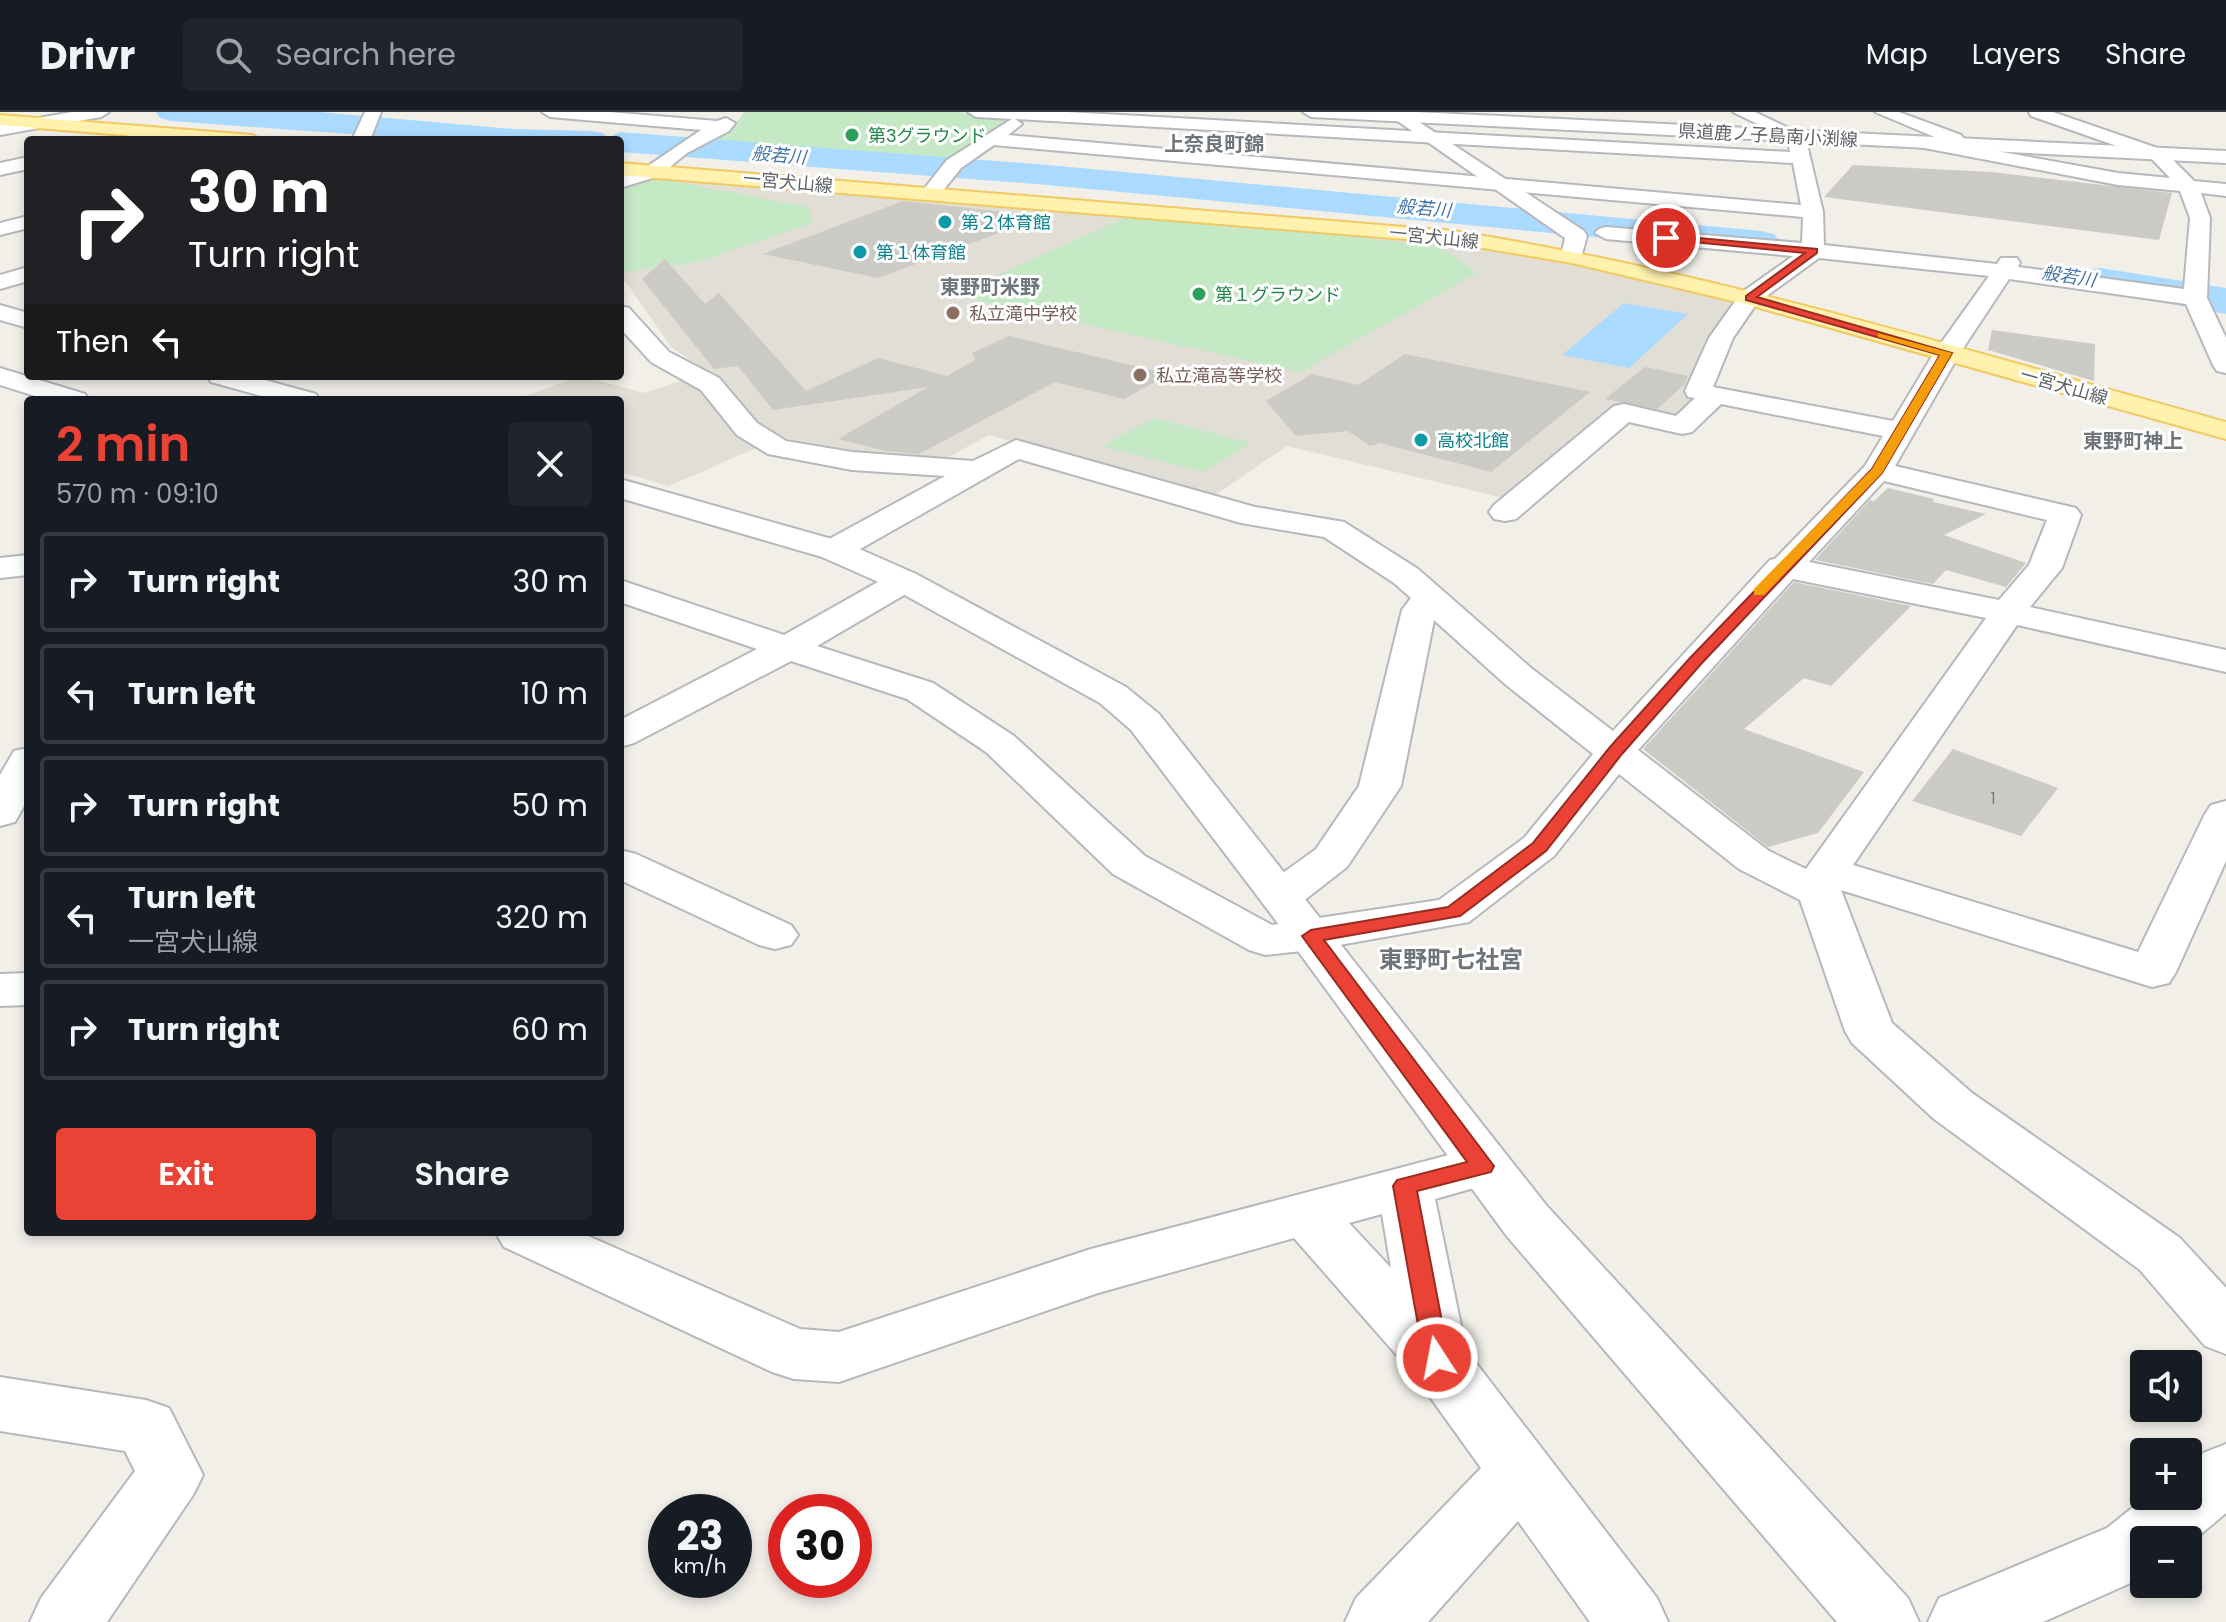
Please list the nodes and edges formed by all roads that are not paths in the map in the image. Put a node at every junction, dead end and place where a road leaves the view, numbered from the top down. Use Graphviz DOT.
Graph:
graph roads {
  1 [pos="101,112"];
  2 [pos="373,112"];
  3 [pos="550,112"];
  4 [pos="735,112"];
  5 [pos="976,112"];
  6 [pos="1311,112"];
  7 [pos="1741,112"];
  8 [pos="1883,112"];
  9 [pos="2037,112"];
  10 [pos="1028,114"];
  11 [pos="1396,114"];
  12 [pos="2094,115"];
  13 [pos="1521,117"];
  14 [pos="1213,119"];
  15 [pos="0,120"];
  16 [pos="2065,122"];
  17 [pos="40,123"];
  18 [pos="723,127"];
  19 [pos="0,130"];
  20 [pos="164,133"];
  21 [pos="150,136"];
  22 [pos="202,136"];
  23 [pos="363,136"];
  24 [pos="1796,136"];
  25 [pos="991,139"];
  26 [pos="1435,140"];
  27 [pos="1920,142"];
  28 [pos="1968,145"];
  29 [pos="2157,154"];
  30 [pos="2226,157"];
  31 [pos="1800,158"];
  32 [pos="1178,163"];
  33 [pos="24,164"];
  34 [pos="1,168"];
  35 [pos="624,169"];
  36 [pos="24,172"];
  37 [pos="652,172"];
  38 [pos="624,181"];
  39 [pos="1502,185"];
  40 [pos="2188,186"];
  41 [pos="2226,190"];
  42 [pos="930,194"];
  43 [pos="1813,212"];
  44 [pos="24,223"];
  45 [pos="0,229"];
  46 [pos="1606,233"];
  47 [pos="1814,247"];
  48 [pos="1572,256"];
  49 [pos="2006,266"];
  50 [pos="24,275"];
  51 [pos="0,282"];
  52 [pos="2195,294"];
  53 [pos="1749,298"];
  54 [pos="0,312"];
  55 [pos="624,317"];
  56 [pos="24,320"];
  57 [pos="1947,353"];
  58 [pos="2226,365"];
  59 [pos="14,380"];
  60 [pos="228,383"];
  61 [pos="1715,395"];
  62 [pos="63,396"];
  63 [pos="288,396"];
  64 [pos="1900,431"];
  65 [pos="2226,431"];
  66 [pos="982,470"];
  67 [pos="1877,471"];
  68 [pos="624,489"];
  69 [pos="1505,512"];
  70 [pos="834,550"];
  71 [pos="24,565"];
  72 [pos="1782,567"];
  73 [pos="0,568"];
  74 [pos="904,581"];
  75 [pos="624,592"];
  76 [pos="1430,598"];
  77 [pos="2008,612"];
  78 [pos="789,647"];
  79 [pos="2226,661"];
  80 [pos="624,733"];
  81 [pos="1616,751"];
  82 [pos="24,768"];
  83 [pos="0,813"];
  84 [pos="2226,814"];
  85 [pos="624,865"];
  86 [pos="1823,881"];
  87 [pos="1281,896"];
  88 [pos="775,935"];
  89 [pos="1311,936"];
  90 [pos="24,989"];
  91 [pos="0,990"];
  92 [pos="1483,1166"];
  93 [pos="1405,1186"];
  94 [pos="1305,1213"];
  95 [pos="533,1236"];
  96 [pos="2226,1329"];
  97 [pos="1437,1358"];
  98 [pos="0,1404"];
  99 [pos="1520,1472"];
  100 [pos="2226,1473"];
  101 [pos="66,1622"];
  102 [pos="1381,1622"];
  103 [pos="1632,1622"];
  104 [pos="1883,1622"];
  105 [pos="1964,1622"];
  1 -- 17 [label="street"];
  2 -- 23 [label="street"];
  3 -- 18 [label="street"];
  4 -- 18 [label="street"];
  5 -- 10 [label="street"];
  6 -- 11 [label="street, 県道鹿ノ子島南小渕線"];
  7 -- 24 [label="street"];
  8 -- 28 [label="street"];
  9 -- 16 [label="street"];
  10 -- 14 [label="street"];
  10 -- 25 [label="street"];
  11 -- 13 [label="street, 県道鹿ノ子島南小渕線"];
  11 -- 26 [label="street"];
  12 -- 16 [label="street"];
  13 -- 24 [label="street, 県道鹿ノ子島南小渕線"];
  14 -- 26 [label="street"];
  14 -- 32 [label="street"];
  15 -- 17 [label="main road"];
  16 -- 29 [label="street"];
  17 -- 19 [label="street"];
  17 -- 20 [label="main road"];
  18 -- 37 [label="street"];
  20 -- 21 [label="street"];
  20 -- 22 [label="main road"];
  24 -- 27 [label="street, 県道鹿ノ子島南小渕線"];
  24 -- 31 [label="street"];
  25 -- 32 [label="street"];
  25 -- 42 [label="street"];
  26 -- 31 [label="street"];
  26 -- 39 [label="street"];
  27 -- 28 [label="street, 県道鹿ノ子島南小渕線"];
  27 -- 40 [label="street"];
  28 -- 29 [label="street, 県道鹿ノ子島南小渕線"];
  29 -- 30 [label="street, 県道鹿ノ子島南小渕線"];
  29 -- 40 [label="street"];
  31 -- 43 [label="street"];
  32 -- 39 [label="street"];
  33 -- 34 [label="street"];
  34 -- 36 [label="street"];
  35 -- 37 [label="main road, 一宮犬山線"];
  37 -- 38 [label="street"];
  37 -- 42 [label="main road, 一宮犬山線"];
  39 -- 43 [label="street"];
  39 -- 48 [label="street"];
  40 -- 41 [label="street"];
  40 -- 52 [label="street"];
  42 -- 48 [label="main road, 一宮犬山線"];
  43 -- 47 [label="street"];
  44 -- 45 [label="street"];
  46 -- 47 [label="street"];
  47 -- 49 [label="street"];
  47 -- 53 [label="street"];
  48 -- 53 [label="main road, 一宮犬山線"];
  49 -- 52 [label="street"];
  49 -- 57 [label="street"];
  50 -- 51 [label="street"];
  52 -- 58 [label="street"];
  53 -- 57 [label="main road, 一宮犬山線"];
  53 -- 61 [label="street"];
  54 -- 56 [label="street"];
  55 -- 66 [label="street"];
  57 -- 64 [label="street"];
  57 -- 65 [label="main road, 一宮犬山線"];
  59 -- 62 [label="street"];
  60 -- 63 [label="street"];
  61 -- 64 [label="street"];
  61 -- 69 [label="street"];
  64 -- 67 [label="street"];
  66 -- 70 [label="street"];
  66 -- 76 [label="street"];
  67 -- 72 [label="street"];
  67 -- 77 [label="street"];
  68 -- 70 [label="street"];
  70 -- 74 [label="street"];
  71 -- 73 [label="street"];
  72 -- 77 [label="street"];
  72 -- 81 [label="street"];
  74 -- 78 [label="street"];
  74 -- 87 [label="street"];
  75 -- 78 [label="street"];
  76 -- 81 [label="street"];
  76 -- 87 [label="street"];
  77 -- 79 [label="street"];
  77 -- 86 [label="street"];
  78 -- 80 [label="street"];
  78 -- 89 [label="street"];
  81 -- 86 [label="street"];
  81 -- 89 [label="street"];
  82 -- 83 [label="street"];
  84 -- 86 [label="street"];
  85 -- 88 [label="street"];
  86 -- 96 [label="street"];
  87 -- 89 [label="street"];
  89 -- 92 [label="street"];
  90 -- 91 [label="street"];
  92 -- 93 [label="street"];
  92 -- 104 [label="street"];
  93 -- 94 [label="street"];
  93 -- 97 [label="street"];
  94 -- 95 [label="street"];
  94 -- 97 [label="street"];
  97 -- 99 [label="street"];
  98 -- 101 [label="street"];
  99 -- 102 [label="street"];
  99 -- 103 [label="street"];
  100 -- 105 [label="street"];
}
